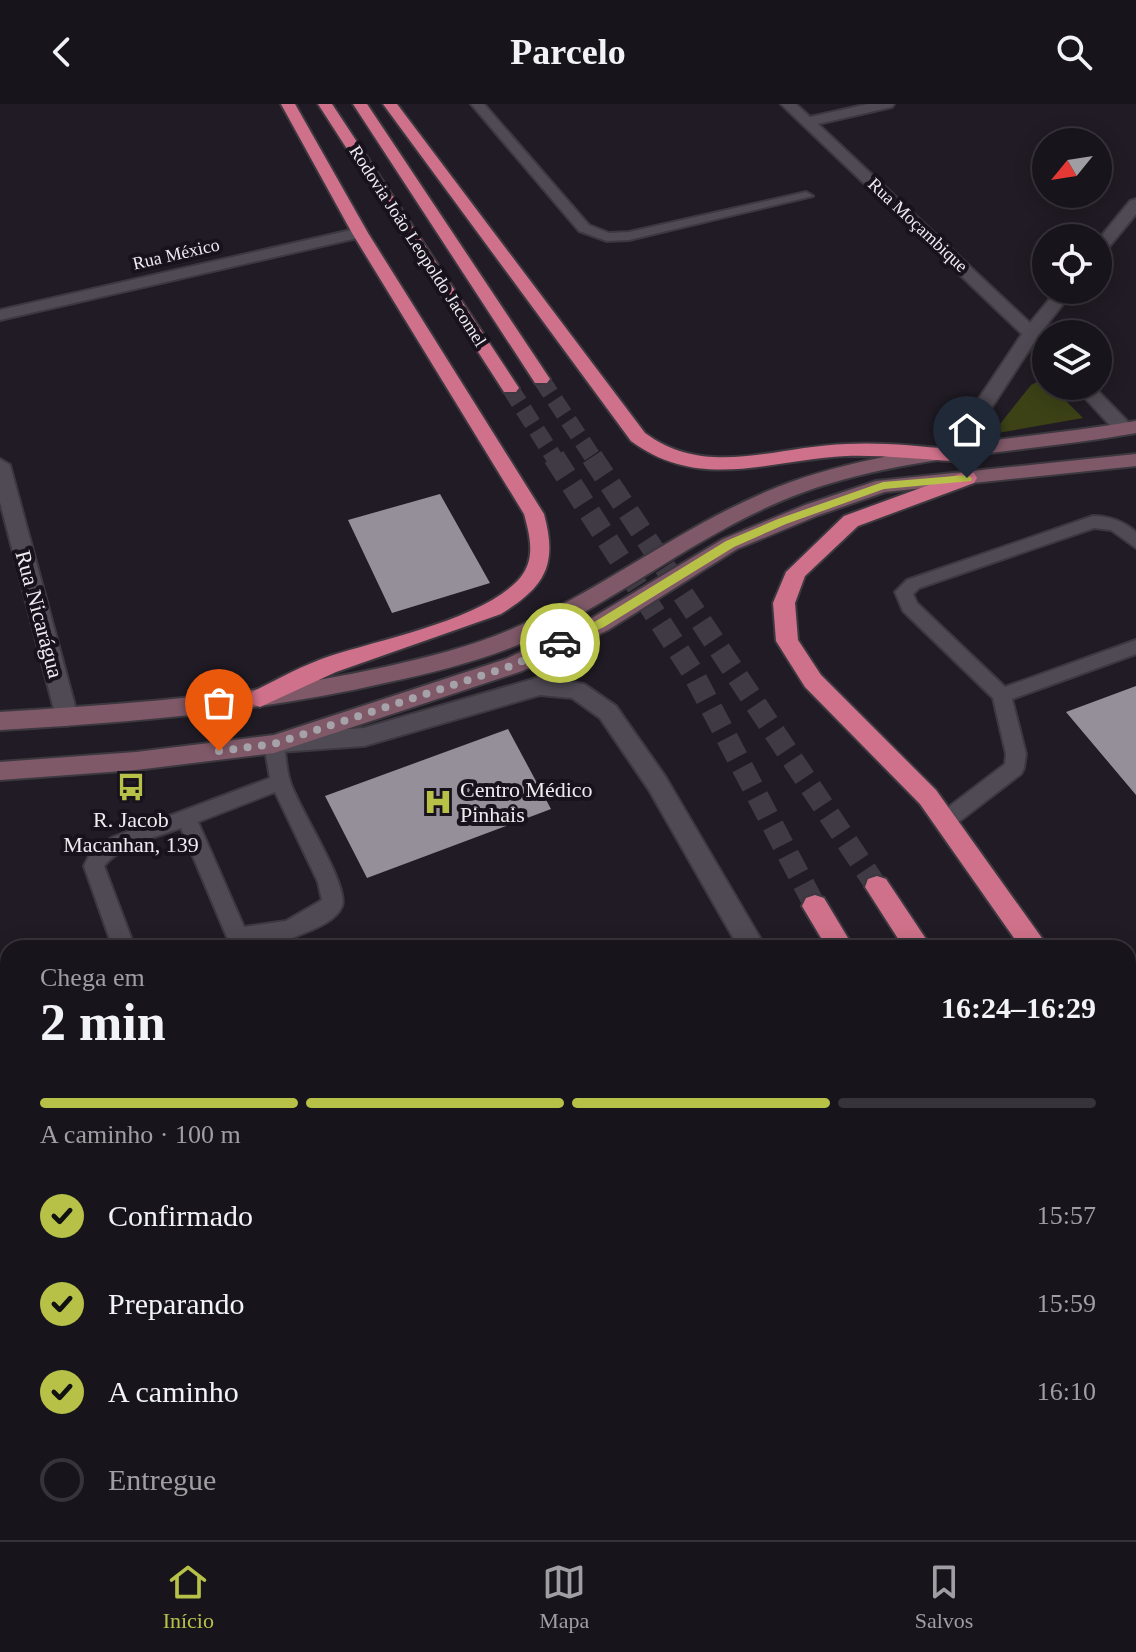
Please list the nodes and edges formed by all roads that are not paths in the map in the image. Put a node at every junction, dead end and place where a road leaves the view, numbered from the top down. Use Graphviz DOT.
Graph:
graph roads {
  1 [pos="288,104"];
  2 [pos="325,104"];
  3 [pos="360,104"];
  4 [pos="390,104"];
  5 [pos="477,104"];
  6 [pos="788,104"];
  7 [pos="887,104"];
  8 [pos="807,122"];
  9 [pos="806,196"];
  10 [pos="1136,204"];
  11 [pos="360,233"];
  12 [pos="1112,233"];
  13 [pos="1055,304"];
  14 [pos="0,315"];
  15 [pos="1042,320"];
  16 [pos="1032,332"];
  17 [pos="541,379"];
  18 [pos="510,388"];
  19 [pos="1099,400"];
  20 [pos="1130,428"];
  21 [pos="951,455"];
  22 [pos="1136,460"];
  23 [pos="0,465"];
  24 [pos="967,478"];
  25 [pos="1136,542"];
  26 [pos="1136,647"];
  27 [pos="1002,695"];
  28 [pos="260,698"];
  29 [pos="67,717"];
  30 [pos="0,721"];
  31 [pos="274,744"];
  32 [pos="0,771"];
  33 [pos="280,782"];
  34 [pos="187,819"];
  35 [pos="945,821"];
  36 [pos="877,887"];
  37 [pos="815,906"];
  38 [pos="121,940"];
  39 [pos="748,940"];
  40 [pos="836,940"];
  41 [pos="913,940"];
  42 [pos="1030,940"];
  1 -- 11 [label="highway"];
  2 -- 18 [label="highway, Rodovia João Leopoldo Jacomel"];
  3 -- 17 [label="highway, Rodovia João Leopoldo Jacomel"];
  4 -- 21 [label="highway"];
  5 -- 9 [label="lane"];
  6 -- 8 [label="street, Rua Moçambique"];
  7 -- 8 [label="street"];
  8 -- 16 [label="street, Rua Moçambique"];
  10 -- 12 [label="street"];
  11 -- 14 [label="street, Rua México"];
  11 -- 28 [label="highway"];
  13 -- 15 [label="street"];
  16 -- 21 [label="street"];
  19 -- 20 [label="street"];
  20 -- 21 [label="main road"];
  21 -- 28 [label="main road"];
  22 -- 24 [label="main road"];
  23 -- 29 [label="street, Rua Nicarágua"];
  24 -- 31 [label="main road"];
  24 -- 35 [label="highway"];
  25 -- 27 [label="lane"];
  26 -- 27 [label="lane"];
  27 -- 35 [label="lane"];
  28 -- 29 [label="main road"];
  29 -- 30 [label="main road"];
  31 -- 32 [label="main road"];
  31 -- 33 [label="lane"];
  31 -- 39 [label="street"];
  33 -- 34 [label="lane"];
  33 -- 34 [label="lane"];
  34 -- 38 [label="lane"];
  35 -- 42 [label="highway"];
  36 -- 41 [label="highway"];
  37 -- 40 [label="highway"];
}
